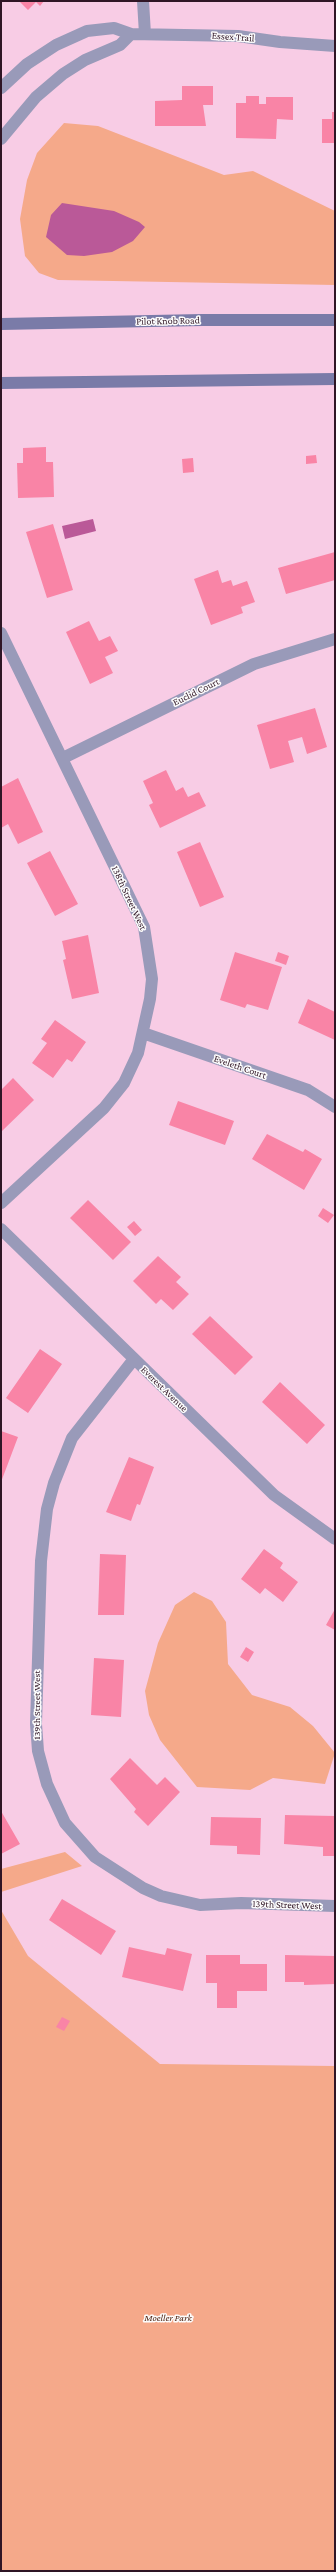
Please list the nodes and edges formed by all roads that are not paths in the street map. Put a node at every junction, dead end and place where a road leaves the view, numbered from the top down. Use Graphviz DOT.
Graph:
graph roads {
  1 [pos="143,1"];
  2 [pos="131,34"];
  3 [pos="145,34"];
  4 [pos="335,46"];
  5 [pos="1,88"];
  6 [pos="1,140"];
  7 [pos="335,320"];
  8 [pos="1,324"];
  9 [pos="335,378"];
  10 [pos="1,383"];
  11 [pos="1,633"];
  12 [pos="335,639"];
  13 [pos="63,758"];
  14 [pos="143,1033"];
  15 [pos="335,1107"];
  16 [pos="1,1203"];
  17 [pos="1,1230"];
  18 [pos="134,1359"];
  19 [pos="335,1539"];
  20 [pos="335,1906"];
  1 -- 3 [label="street"];
  2 -- 3 [label="street, Essex Trail"];
  2 -- 5 [label="street, Essex Trail"];
  2 -- 6 [label="street"];
  3 -- 4 [label="street, Essex Trail"];
  7 -- 8 [label="main road, Pilot Knob Road"];
  9 -- 10 [label="main road"];
  11 -- 13 [label="street, 138th Street West"];
  12 -- 13 [label="street, Euclid Court"];
  13 -- 14 [label="street, 138th Street West"];
  14 -- 15 [label="street, Eveleth Court"];
  14 -- 16 [label="street, 138th Street West"];
  17 -- 18 [label="street, Everest Avenue"];
  18 -- 19 [label="street, Everest Avenue"];
  18 -- 20 [label="street, 139th Street West"];
}
